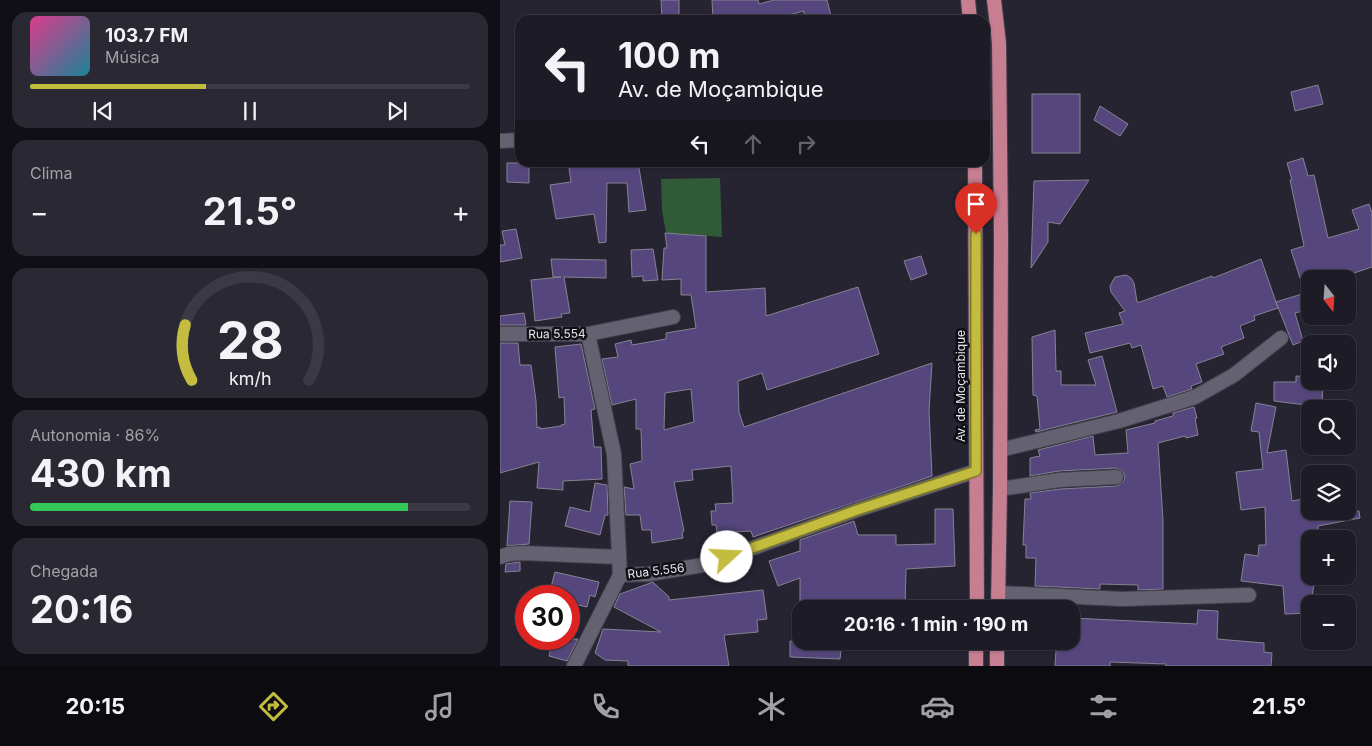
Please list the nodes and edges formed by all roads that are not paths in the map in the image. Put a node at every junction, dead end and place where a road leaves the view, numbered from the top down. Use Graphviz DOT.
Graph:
graph roads {
  1 [pos="968,0"];
  2 [pos="994,0"];
  3 [pos="970,15"];
  4 [pos="515,140"];
  5 [pos="500,141"];
  6 [pos="975,167"];
  7 [pos="673,317"];
  8 [pos="500,334"];
  9 [pos="588,334"];
  10 [pos="1281,338"];
  11 [pos="1000,450"];
  12 [pos="976,471"];
  13 [pos="1116,477"];
  14 [pos="1000,489"];
  15 [pos="500,557"];
  16 [pos="619,557"];
  17 [pos="620,575"];
  18 [pos="998,593"];
  19 [pos="1249,595"];
  20 [pos="977,600"];
  21 [pos="998,600"];
  22 [pos="976,650"];
  23 [pos="997,650"];
  24 [pos="574,666"];
  25 [pos="976,666"];
  26 [pos="997,666"];
  1 -- 3 [label="highway"];
  2 -- 11 [label="highway"];
  4 -- 5 [label="street"];
  6 -- 12 [label="highway, Av. de Moçambique"];
  7 -- 9 [label="street, Rua 5.554"];
  8 -- 9 [label="street, Rua 5.554"];
  9 -- 16 [label="street"];
  10 -- 11 [label="street"];
  11 -- 14 [label="highway"];
  12 -- 17 [label="street, Rua 5.556"];
  12 -- 20 [label="highway, Av. de Moçambique"];
  13 -- 14 [label="street"];
  14 -- 18 [label="highway"];
  15 -- 16 [label="street, Rua 5.556"];
  16 -- 17 [label="street"];
  17 -- 24 [label="street"];
  18 -- 19 [label="street"];
  18 -- 21 [label="highway"];
  22 -- 25 [label="highway"];
  23 -- 26 [label="highway"];
}
